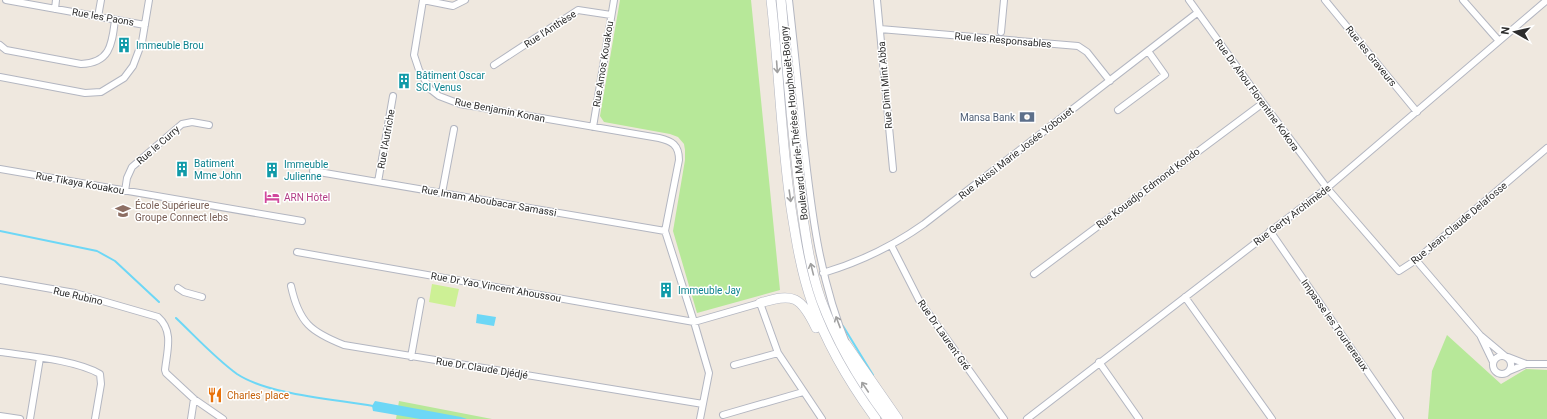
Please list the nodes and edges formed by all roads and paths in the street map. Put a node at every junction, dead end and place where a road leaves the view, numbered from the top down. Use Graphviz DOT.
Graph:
graph roads {
  1 [pos="6,0"];
  2 [pos="56,0"];
  3 [pos="101,0"];
  4 [pos="149,0"];
  5 [pos="423,0"];
  6 [pos="465,0"];
  7 [pos="614,0"];
  8 [pos="771,0"];
  9 [pos="781,0"];
  10 [pos="789,0"];
  11 [pos="877,0"];
  12 [pos="1004,0"];
  13 [pos="1189,0"];
  14 [pos="1326,0"];
  15 [pos="1463,0"];
  16 [pos="1547,0"];
  17 [pos="14,1"];
  18 [pos="55,9"];
  19 [pos="1197,13"];
  20 [pos="611,15"];
  21 [pos="98,17"];
  22 [pos="115,20"];
  23 [pos="145,25"];
  24 [pos="880,30"];
  25 [pos="1001,32"];
  26 [pos="1499,41"];
  27 [pos="0,45"];
  28 [pos="1148,51"];
  29 [pos="494,65"];
  30 [pos="0,77"];
  31 [pos="1110,81"];
  32 [pos="393,96"];
  33 [pos="1263,103"];
  34 [pos="1118,110"];
  35 [pos="1417,112"];
  36 [pos="209,125"];
  37 [pos="593,127"];
  38 [pos="454,129"];
  39 [pos="1547,148"];
  40 [pos="0,169"];
  41 [pos="893,170"];
  42 [pos="313,171"];
  43 [pos="378,182"];
  44 [pos="1327,188"];
  45 [pos="125,191"];
  46 [pos="442,193"];
  47 [pos="302,221"];
  48 [pos="665,231"];
  49 [pos="1270,231"];
  50 [pos="891,245"];
  51 [pos="297,252"];
  52 [pos="1416,260"];
  53 [pos="823,273"];
  54 [pos="1034,274"];
  55 [pos="0,280"];
  56 [pos="292,286"];
  57 [pos="178,288"];
  58 [pos="202,297"];
  59 [pos="1186,297"];
  60 [pos="421,301"];
  61 [pos="760,303"];
  62 [pos="694,322"];
  63 [pos="1480,335"];
  64 [pos="846,344"];
  65 [pos="0,352"];
  66 [pos="778,352"];
  67 [pos="1506,356"];
  68 [pos="411,357"];
  69 [pos="40,358"];
  70 [pos="1099,362"];
  71 [pos="1493,362"];
  72 [pos="1526,364"];
  73 [pos="1547,364"];
  74 [pos="734,365"];
  75 [pos="840,366"];
  76 [pos="1509,371"];
  77 [pos="855,372"];
  78 [pos="804,392"];
  79 [pos="194,399"];
  80 [pos="703,404"];
  81 [pos="723,415"];
  82 [pos="0,416"];
  83 [pos="20,419"];
  84 [pos="30,419"];
  85 [pos="95,419"];
  86 [pos="191,419"];
  87 [pos="223,419"];
  88 [pos="700,419"];
  89 [pos="822,419"];
  90 [pos="876,419"];
  91 [pos="888,419"];
  92 [pos="898,419"];
  93 [pos="1004,419"];
  94 [pos="1027,419"];
  95 [pos="1139,419"];
  96 [pos="1272,419"];
  97 [pos="1400,419"];
  1 -- 17 [label="street, Rue les Paons"];
  2 -- 18 [label="street"];
  3 -- 21 [label="street"];
  4 -- 23 [label="street"];
  5 -- 6 [label="street"];
  5 -- 37 [label="street, Rue Benjamin Konan"];
  7 -- 20 [label="street, Rue Amos Kouakou"];
  8 -- 75 [label="main road, Boulevard Marie-Thérèse Houphouët-Boigny, one-way"];
  77 -- 9 [label="main road, Boulevard Marie-Thérèse Houphouët-Boigny, one-way"];
  10 -- 53 [label="street"];
  11 -- 24 [label="street, Rue Dimi Mint Abba"];
  12 -- 25 [label="street"];
  13 -- 19 [label="street, Rue Dr Ahou Florentine Kokora"];
  14 -- 35 [label="street, Rue les Graveurs"];
  15 -- 26 [label="street"];
  16 -- 26 [label="street, Rue Gerty Archimède"];
  17 -- 18 [label="street, Rue les Paons"];
  18 -- 21 [label="street, Rue les Paons"];
  19 -- 28 [label="street, Rue Akissi Marie Josée Yobouet"];
  19 -- 33 [label="street, Rue Dr Ahou Florentine Kokora"];
  20 -- 29 [label="street, Rue l'Anthèse"];
  20 -- 37 [label="street, Rue Amos Kouakou"];
  21 -- 22 [label="street, Rue les Paons"];
  22 -- 23 [label="street, Rue les Paons"];
  22 -- 27 [label="street"];
  23 -- 30 [label="street"];
  24 -- 31 [label="street, Rue les Responsables"];
  24 -- 41 [label="street, Rue Dimi Mint Abba"];
  26 -- 35 [label="street, Rue Gerty Archimède"];
  28 -- 31 [label="street, Rue Akissi Marie Josée Yobouet"];
  28 -- 34 [label="street"];
  31 -- 50 [label="street, Rue Akissi Marie Josée Yobouet"];
  32 -- 43 [label="street, Rue l'Autriche"];
  33 -- 44 [label="street, Rue Dr Ahou Florentine Kokora"];
  33 -- 54 [label="street, Rue Kouadjo Edmond Kondo"];
  35 -- 44 [label="street, Rue Gerty Archimède"];
  36 -- 45 [label="street, Rue le Curry"];
  37 -- 48 [label="street, Rue Benjamin Konan"];
  38 -- 46 [label="street"];
  39 -- 52 [label="street, Rue Jean-Claude Delafosse"];
  40 -- 45 [label="street, Rue Tikaya Kouakou"];
  42 -- 43 [label="street, Rue Imam Aboubacar Samassi"];
  43 -- 46 [label="street, Rue Imam Aboubacar Samassi"];
  44 -- 49 [label="street, Rue Gerty Archimède"];
  44 -- 52 [label="street, Rue Jean-Claude Delafosse"];
  45 -- 47 [label="street, Rue Tikaya Kouakou"];
  46 -- 48 [label="street, Rue Imam Aboubacar Samassi"];
  48 -- 62 [label="street"];
  49 -- 59 [label="street, Rue Gerty Archimède"];
  49 -- 97 [label="street, Impasse les Tourtereaux"];
  50 -- 53 [label="street, Rue Akissi Marie Josée Yobouet"];
  50 -- 93 [label="street, Rue Dr Laurent Gré"];
  51 -- 62 [label="street, Rue Dr Yao Vincent Ahoussou"];
  52 -- 63 [label="street"];
  64 -- 53 [label="street, one-way"];
  55 -- 79 [label="street, Rue Rubino"];
  56 -- 68 [label="street, Rue Dr Claude Djédjé"];
  57 -- 58 [label="street"];
  59 -- 70 [label="street, Rue Gerty Archimède"];
  59 -- 96 [label="street"];
  60 -- 68 [label="street"];
  61 -- 62 [label="street"];
  61 -- 66 [label="street"];
  61 -- 75 [label="main road"];
  62 -- 80 [label="street"];
  63 -- 67 [label="street"];
  63 -- 71 [label="street"];
  64 -- 77 [label="street"];
  64 -- 92 [label="main road"];
  65 -- 69 [label="street"];
  66 -- 74 [label="street"];
  66 -- 78 [label="street"];
  67 -- 71 [label="street"];
  67 -- 72 [label="street"];
  67 -- 76 [label="street"];
  68 -- 80 [label="street, Rue Dr Claude Djédjé"];
  69 -- 84 [label="street"];
  69 -- 85 [label="street"];
  70 -- 94 [label="street, Rue Gerty Archimède"];
  70 -- 95 [label="street"];
  71 -- 76 [label="street"];
  72 -- 73 [label="street"];
  72 -- 76 [label="street"];
  75 -- 90 [label="main road, Boulevard Marie-Thérèse Houphouët-Boigny"];
  91 -- 77 [label="main road, Boulevard Marie-Thérèse Houphouët-Boigny, one-way"];
  78 -- 81 [label="street"];
  78 -- 89 [label="street"];
  79 -- 86 [label="street"];
  79 -- 87 [label="street"];
  80 -- 88 [label="street"];
  82 -- 83 [label="street"];
}
